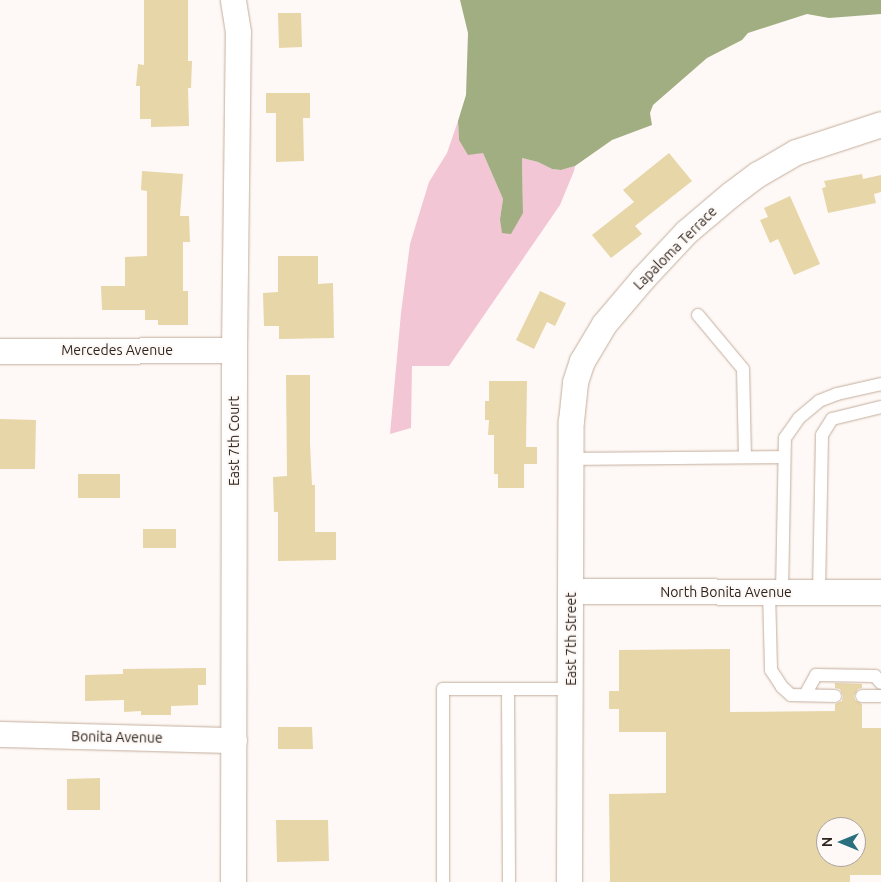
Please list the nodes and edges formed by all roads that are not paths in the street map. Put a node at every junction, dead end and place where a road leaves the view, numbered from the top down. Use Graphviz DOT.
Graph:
graph roads {
  1 [pos="233,0"];
  2 [pos="881,124"];
  3 [pos="698,315"];
  4 [pos="0,350"];
  5 [pos="234,350"];
  6 [pos="881,384"];
  7 [pos="573,397"];
  8 [pos="881,406"];
  9 [pos="744,457"];
  10 [pos="784,457"];
  11 [pos="571,459"];
  12 [pos="571,591"];
  13 [pos="776,592"];
  14 [pos="819,592"];
  15 [pos="881,592"];
  16 [pos="881,683"];
  17 [pos="508,689"];
  18 [pos="571,689"];
  19 [pos="805,695"];
  20 [pos="835,696"];
  21 [pos="862,696"];
  22 [pos="881,696"];
  23 [pos="0,734"];
  24 [pos="234,740"];
  25 [pos="233,882"];
  26 [pos="443,882"];
  27 [pos="509,882"];
  28 [pos="570,882"];
  1 -- 5 [label="street, East 7th Court"];
  2 -- 7 [label="street, Lapaloma Terrace"];
  3 -- 9 [label="lane"];
  4 -- 5 [label="street, Mercedes Avenue"];
  5 -- 24 [label="street, East 7th Court"];
  6 -- 10 [label="lane"];
  7 -- 11 [label="street, East 7th Street"];
  8 -- 14 [label="lane"];
  9 -- 10 [label="lane"];
  9 -- 11 [label="lane"];
  10 -- 13 [label="lane"];
  11 -- 12 [label="street, East 7th Street"];
  12 -- 13 [label="street, North Bonita Avenue"];
  12 -- 18 [label="street, East 7th Street"];
  13 -- 14 [label="street, North Bonita Avenue"];
  13 -- 19 [label="lane"];
  14 -- 15 [label="street, North Bonita Avenue"];
  16 -- 19 [label="lane"];
  17 -- 18 [label="lane"];
  17 -- 26 [label="lane"];
  17 -- 27 [label="lane"];
  18 -- 28 [label="street, East 7th Street"];
  19 -- 20 [label="lane"];
  21 -- 22 [label="lane"];
  23 -- 24 [label="street, Bonita Avenue"];
  24 -- 25 [label="street, East 7th Court"];
}
